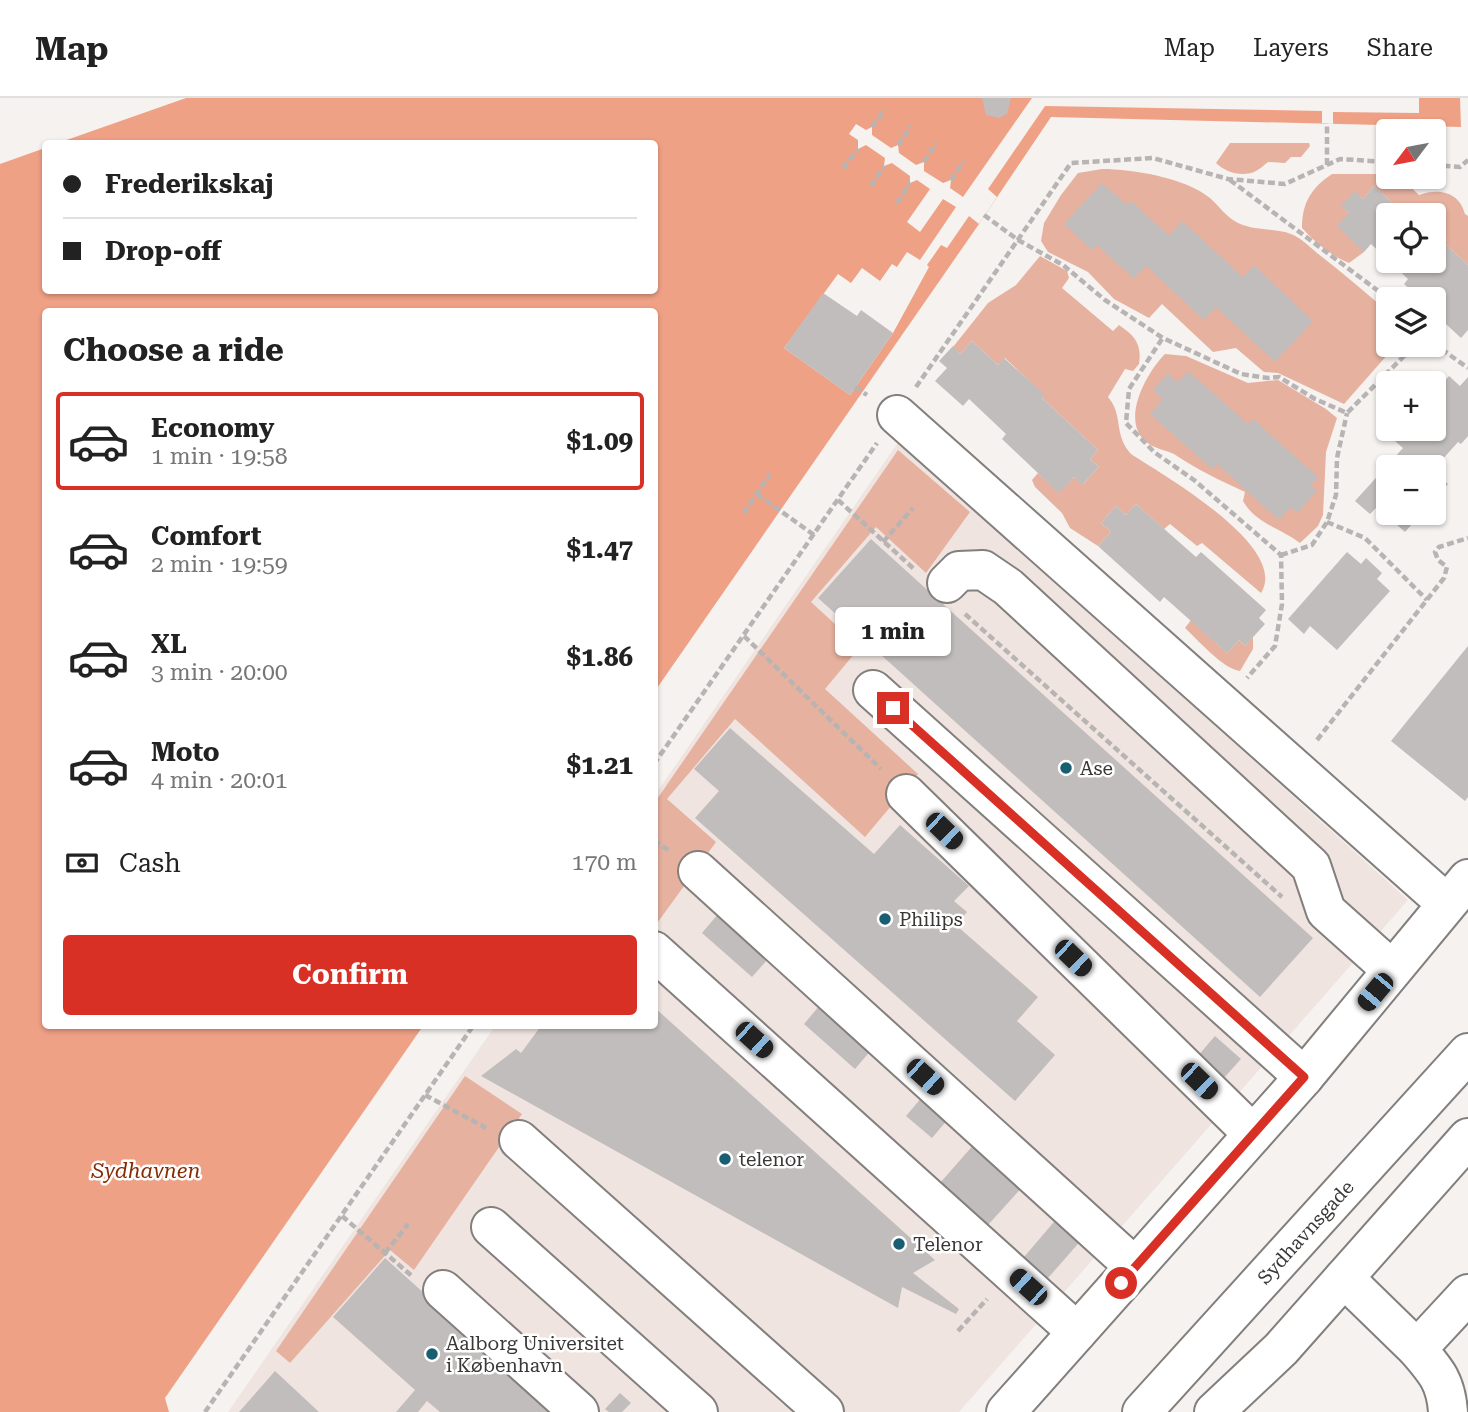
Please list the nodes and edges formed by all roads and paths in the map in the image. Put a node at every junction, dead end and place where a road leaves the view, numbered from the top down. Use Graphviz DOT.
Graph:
graph roads {
  1 [pos="885,109"];
  2 [pos="1327,125"];
  3 [pos="911,126"];
  4 [pos="872,127"];
  5 [pos="936,143"];
  6 [pos="898,145"];
  7 [pos="858,149"];
  8 [pos="1468,160"];
  9 [pos="964,161"];
  10 [pos="1376,161"];
  11 [pos="924,162"];
  12 [pos="1327,165"];
  13 [pos="884,166"];
  14 [pos="1446,166"];
  15 [pos="844,169"];
  16 [pos="1228,179"];
  17 [pos="951,180"];
  18 [pos="910,183"];
  19 [pos="871,186"];
  20 [pos="897,203"];
  21 [pos="984,215"];
  22 [pos="1018,240"];
  23 [pos="1376,289"];
  24 [pos="1163,338"];
  25 [pos="1446,352"];
  26 [pos="1403,357"];
  27 [pos="1468,368"];
  28 [pos="1347,413"];
  29 [pos="897,415"];
  30 [pos="771,474"];
  31 [pos="757,494"];
  32 [pos="838,500"];
  33 [pos="913,508"];
  34 [pos="744,513"];
  35 [pos="1327,523"];
  36 [pos="814,535"];
  37 [pos="1468,538"];
  38 [pos="883,542"];
  39 [pos="1281,555"];
  40 [pos="939,586"];
  41 [pos="1427,600"];
  42 [pos="744,636"];
  43 [pos="873,690"];
  44 [pos="1224,705"];
  45 [pos="658,758"];
  46 [pos="1295,768"];
  47 [pos="906,794"];
  48 [pos="698,871"];
  49 [pos="1457,891"];
  50 [pos="1326,911"];
  51 [pos="658,955"];
  52 [pos="1392,970"];
  53 [pos="471,1029"];
  54 [pos="1468,1053"];
  55 [pos="1304,1077"];
  56 [pos="425,1095"];
  57 [pos="1253,1134"];
  58 [pos="1468,1138"];
  59 [pos="519,1139"];
  60 [pos="342,1216"];
  61 [pos="408,1224"];
  62 [pos="491,1227"];
  63 [pos="385,1253"];
  64 [pos="1135,1267"];
  65 [pos="1011,1272"];
  66 [pos="1344,1278"];
  67 [pos="443,1290"];
  68 [pos="1468,1294"];
  69 [pos="958,1331"];
  70 [pos="1077,1332"];
  71 [pos="1448,1387"];
  72 [pos="205,1412"];
  73 [pos="579,1412"];
  74 [pos="698,1412"];
  75 [pos="824,1412"];
  76 [pos="1006,1412"];
  77 [pos="1142,1412"];
  78 [pos="1214,1412"];
  1 -- 4 [label="path"];
  2 -- 12 [label="path"];
  3 -- 6 [label="path"];
  5 -- 11 [label="path"];
  7 -- 15 [label="path"];
  8 -- 14 [label="path"];
  9 -- 17 [label="path"];
  10 -- 12 [label="path"];
  12 -- 16 [label="path"];
  13 -- 19 [label="path"];
  16 -- 22 [label="path"];
  16 -- 23 [label="path"];
  18 -- 20 [label="path"];
  21 -- 22 [label="path"];
  22 -- 24 [label="path"];
  22 -- 29 [label="path"];
  24 -- 28 [label="path"];
  24 -- 39 [label="path"];
  25 -- 27 [label="path"];
  26 -- 28 [label="path"];
  28 -- 35 [label="path"];
  29 -- 32 [label="path"];
  29 -- 44 [label="street"];
  30 -- 31 [label="path"];
  31 -- 34 [label="path"];
  31 -- 36 [label="path"];
  32 -- 36 [label="path"];
  32 -- 38 [label="path"];
  33 -- 38 [label="path"];
  35 -- 39 [label="path"];
  35 -- 41 [label="path"];
  36 -- 42 [label="path"];
  37 -- 41 [label="path"];
  38 -- 40 [label="path"];
  39 -- 44 [label="path"];
  40 -- 50 [label="path"];
  40 -- 50 [label="street"];
  41 -- 46 [label="path"];
  42 -- 45 [label="path"];
  42 -- 47 [label="path"];
  43 -- 55 [label="street"];
  44 -- 46 [label="street"];
  46 -- 49 [label="street"];
  47 -- 57 [label="street"];
  48 -- 64 [label="street"];
  49 -- 52 [label="street"];
  50 -- 52 [label="street"];
  51 -- 65 [label="street"];
  52 -- 55 [label="street"];
  53 -- 56 [label="path"];
  54 -- 77 [label="street, Sydhavnsgade"];
  55 -- 57 [label="street"];
  56 -- 59 [label="path"];
  56 -- 60 [label="path"];
  57 -- 64 [label="street"];
  58 -- 66 [label="street"];
  59 -- 75 [label="street"];
  60 -- 63 [label="path"];
  60 -- 72 [label="path"];
  61 -- 63 [label="path"];
  62 -- 74 [label="street"];
  63 -- 67 [label="path"];
  64 -- 70 [label="street"];
  65 -- 69 [label="path"];
  65 -- 70 [label="street"];
  66 -- 71 [label="street"];
  66 -- 78 [label="street"];
  67 -- 73 [label="street"];
  68 -- 71 [label="street"];
  70 -- 76 [label="street"];
}
